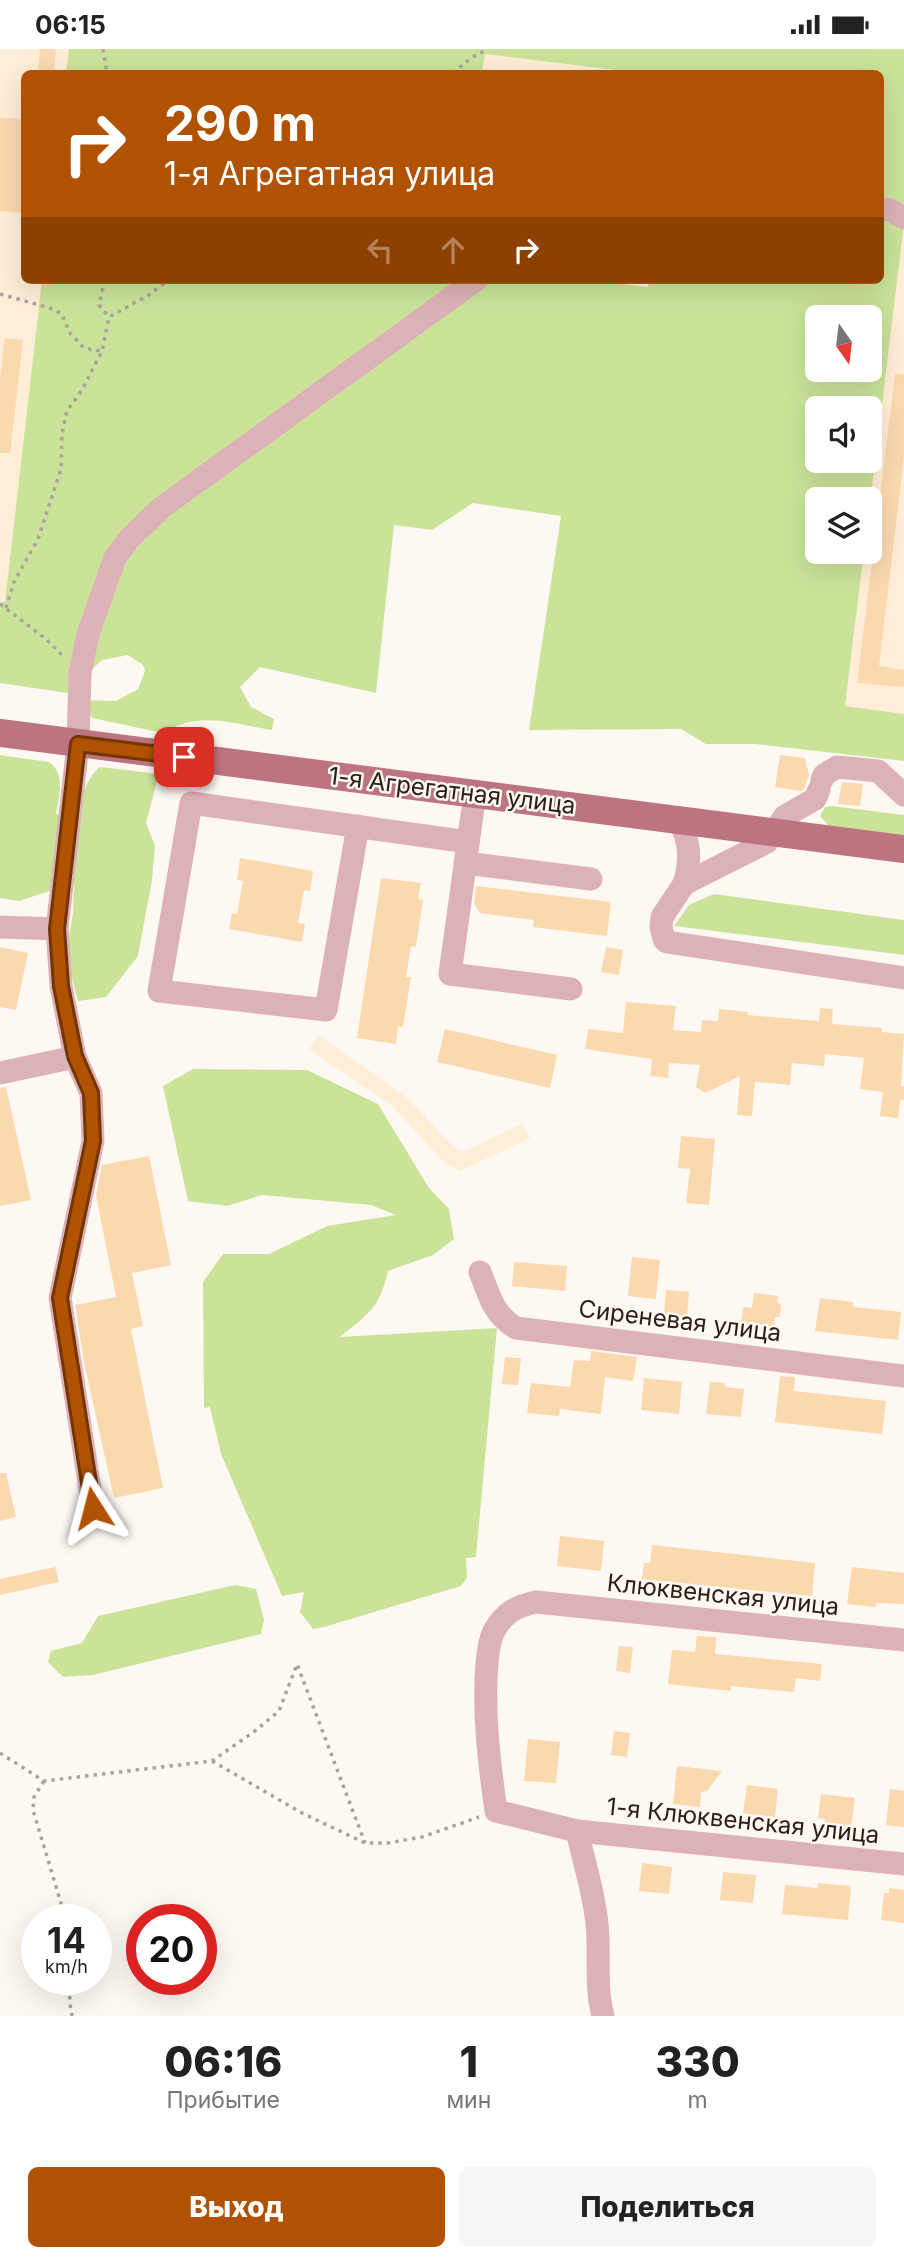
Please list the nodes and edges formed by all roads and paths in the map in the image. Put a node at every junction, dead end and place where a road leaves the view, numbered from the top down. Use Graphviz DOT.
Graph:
graph roads {
  1 [pos="103,49"];
  2 [pos="488,49"];
  3 [pos="106,70"];
  4 [pos="457,70"];
  5 [pos="884,209"];
  6 [pos="904,218"];
  7 [pos="104,284"];
  8 [pos="163,284"];
  9 [pos="470,284"];
  10 [pos="0,294"];
  11 [pos="109,317"];
  12 [pos="102,351"];
  13 [pos="0,604"];
  14 [pos="6,608"];
  15 [pos="80,673"];
  16 [pos="0,733"];
  17 [pos="78,744"];
  18 [pos="475,793"];
  19 [pos="904,795"];
  20 [pos="678,820"];
  21 [pos="358,826"];
  22 [pos="773,833"];
  23 [pos="904,849"];
  24 [pos="467,853"];
  25 [pos="591,879"];
  26 [pos="684,884"];
  27 [pos="0,927"];
  28 [pos="57,929"];
  29 [pos="904,978"];
  30 [pos="571,989"];
  31 [pos="75,1056"];
  32 [pos="0,1073"];
  33 [pos="480,1272"];
  34 [pos="904,1376"];
  35 [pos="93,1508"];
  36 [pos="904,1640"];
  37 [pos="0,1753"];
  38 [pos="212,1761"];
  39 [pos="44,1781"];
  40 [pos="496,1811"];
  41 [pos="577,1831"];
  42 [pos="365,1843"];
  43 [pos="904,1864"];
  44 [pos="61,1904"];
  45 [pos="70,1995"];
  46 [pos="72,2016"];
  47 [pos="603,2016"];
  1 -- 3 [label="path"];
  2 -- 4 [label="path"];
  5 -- 6 [label="street"];
  7 -- 11 [label="path"];
  8 -- 11 [label="path"];
  9 -- 15 [label="street"];
  10 -- 12 [label="path"];
  11 -- 12 [label="path"];
  12 -- 14 [label="path"];
  13 -- 14 [label="path"];
  14 -- 15 [label="path"];
  15 -- 17 [label="street"];
  16 -- 17 [label="main road, 1-я Агрегатная улица"];
  17 -- 18 [label="main road, 1-я Агрегатная улица"];
  17 -- 28 [label="street"];
  18 -- 20 [label="main road, 1-я Агрегатная улица"];
  18 -- 24 [label="street"];
  19 -- 22 [label="street"];
  20 -- 22 [label="main road, 1-я Агрегатная улица"];
  20 -- 26 [label="street"];
  21 -- 21 [label="street"];
  21 -- 24 [label="street"];
  22 -- 23 [label="main road, 1-я Агрегатная улица"];
  22 -- 26 [label="street"];
  24 -- 25 [label="street"];
  24 -- 30 [label="street"];
  26 -- 29 [label="street"];
  27 -- 28 [label="street"];
  28 -- 31 [label="street"];
  31 -- 32 [label="street"];
  31 -- 35 [label="street"];
  33 -- 34 [label="street, Сиреневая улица"];
  36 -- 40 [label="street, Клюквенская улица"];
  37 -- 39 [label="path"];
  38 -- 39 [label="path"];
  38 -- 42 [label="path"];
  38 -- 42 [label="path"];
  39 -- 44 [label="path"];
  40 -- 41 [label="street, 1-я Клюквенская улица"];
  40 -- 42 [label="path"];
  41 -- 43 [label="street, 1-я Клюквенская улица"];
  41 -- 47 [label="street"];
  45 -- 46 [label="path"];
}
